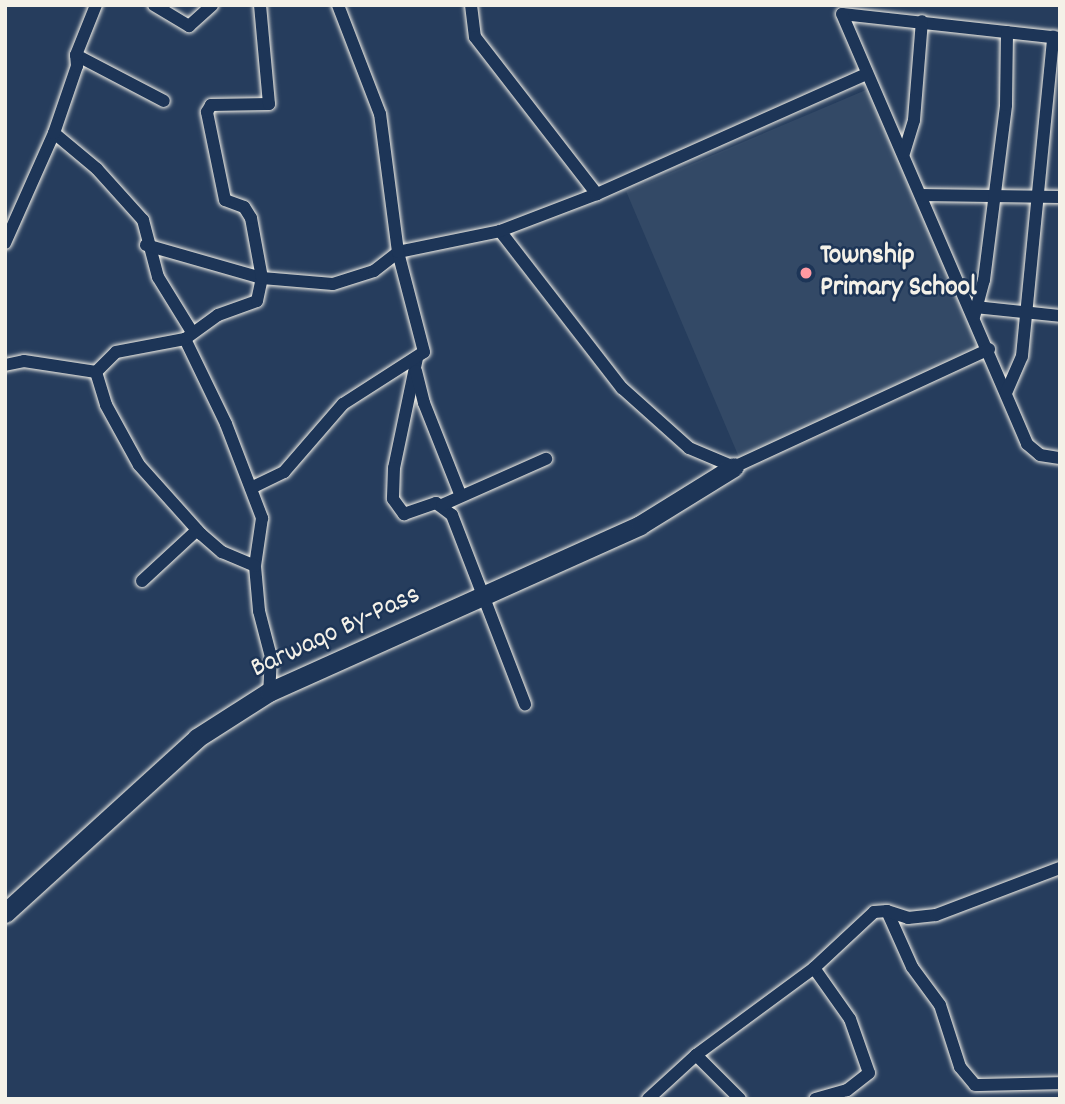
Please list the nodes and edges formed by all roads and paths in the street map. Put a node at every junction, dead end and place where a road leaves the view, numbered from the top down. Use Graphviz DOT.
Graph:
graph roads {
  1 [pos="96,5"];
  2 [pos="154,5"];
  3 [pos="212,5"];
  4 [pos="260,5"];
  5 [pos="338,5"];
  6 [pos="471,5"];
  7 [pos="922,21"];
  8 [pos="1007,32"];
  9 [pos="1057,37"];
  10 [pos="76,55"];
  11 [pos="866,74"];
  12 [pos="164,101"];
  13 [pos="54,133"];
  14 [pos="904,153"];
  15 [pos="597,194"];
  16 [pos="994,194"];
  17 [pos="921,195"];
  18 [pos="1035,196"];
  19 [pos="1060,197"];
  20 [pos="500,230"];
  21 [pos="5,243"];
  22 [pos="146,245"];
  23 [pos="398,252"];
  24 [pos="262,278"];
  25 [pos="974,312"];
  26 [pos="1025,313"];
  27 [pos="1060,316"];
  28 [pos="188,336"];
  29 [pos="989,349"];
  30 [pos="416,363"];
  31 [pos="5,365"];
  32 [pos="96,372"];
  33 [pos="1006,393"];
  34 [pos="1060,458"];
  35 [pos="546,459"];
  36 [pos="734,467"];
  37 [pos="251,488"];
  38 [pos="460,494"];
  39 [pos="442,505"];
  40 [pos="197,530"];
  41 [pos="255,566"];
  42 [pos="142,581"];
  43 [pos="484,595"];
  44 [pos="269,692"];
  45 [pos="525,704"];
  46 [pos="1060,868"];
  47 [pos="887,911"];
  48 [pos="5,913"];
  49 [pos="814,968"];
  50 [pos="696,1055"];
  51 [pos="1060,1083"];
  52 [pos="975,1085"];
  53 [pos="648,1099"];
  54 [pos="740,1099"];
  55 [pos="815,1099"];
  56 [pos="979,1099"];
  1 -- 10 [label="street"];
  2 -- 3 [label="street"];
  4 -- 24 [label="street"];
  5 -- 23 [label="street"];
  6 -- 15 [label="street"];
  7 -- 8 [label="street"];
  7 -- 11 [label="street"];
  7 -- 14 [label="street"];
  8 -- 9 [label="street"];
  8 -- 16 [label="street"];
  9 -- 18 [label="street"];
  10 -- 12 [label="street"];
  10 -- 13 [label="street"];
  11 -- 14 [label="street"];
  11 -- 15 [label="street"];
  13 -- 21 [label="street"];
  13 -- 22 [label="street"];
  14 -- 17 [label="street"];
  15 -- 20 [label="street"];
  16 -- 17 [label="street"];
  16 -- 18 [label="street"];
  16 -- 25 [label="street"];
  17 -- 25 [label="street"];
  18 -- 19 [label="street"];
  18 -- 26 [label="street"];
  20 -- 23 [label="street"];
  20 -- 36 [label="street"];
  22 -- 24 [label="street"];
  22 -- 28 [label="street"];
  23 -- 24 [label="street"];
  23 -- 30 [label="street"];
  24 -- 28 [label="street"];
  25 -- 26 [label="street"];
  25 -- 29 [label="street"];
  26 -- 27 [label="street"];
  26 -- 33 [label="street"];
  28 -- 32 [label="street"];
  28 -- 37 [label="street"];
  29 -- 33 [label="street"];
  29 -- 36 [label="street"];
  30 -- 37 [label="street"];
  30 -- 38 [label="street"];
  30 -- 39 [label="street"];
  31 -- 32 [label="street"];
  32 -- 40 [label="street"];
  33 -- 34 [label="street"];
  35 -- 38 [label="street"];
  36 -- 43 [label="highway, Barwaqo By-Pass"];
  37 -- 41 [label="street"];
  38 -- 39 [label="street"];
  39 -- 43 [label="street"];
  40 -- 41 [label="street"];
  40 -- 42 [label="street"];
  41 -- 44 [label="street"];
  43 -- 44 [label="highway, Barwaqo By-Pass"];
  43 -- 45 [label="street"];
  44 -- 48 [label="highway, Barwaqo By-Pass"];
  46 -- 47 [label="street"];
  47 -- 49 [label="street"];
  47 -- 52 [label="street"];
  49 -- 50 [label="street"];
  49 -- 55 [label="street"];
  50 -- 53 [label="street"];
  50 -- 54 [label="street"];
  51 -- 52 [label="street"];
  52 -- 56 [label="street"];
}
